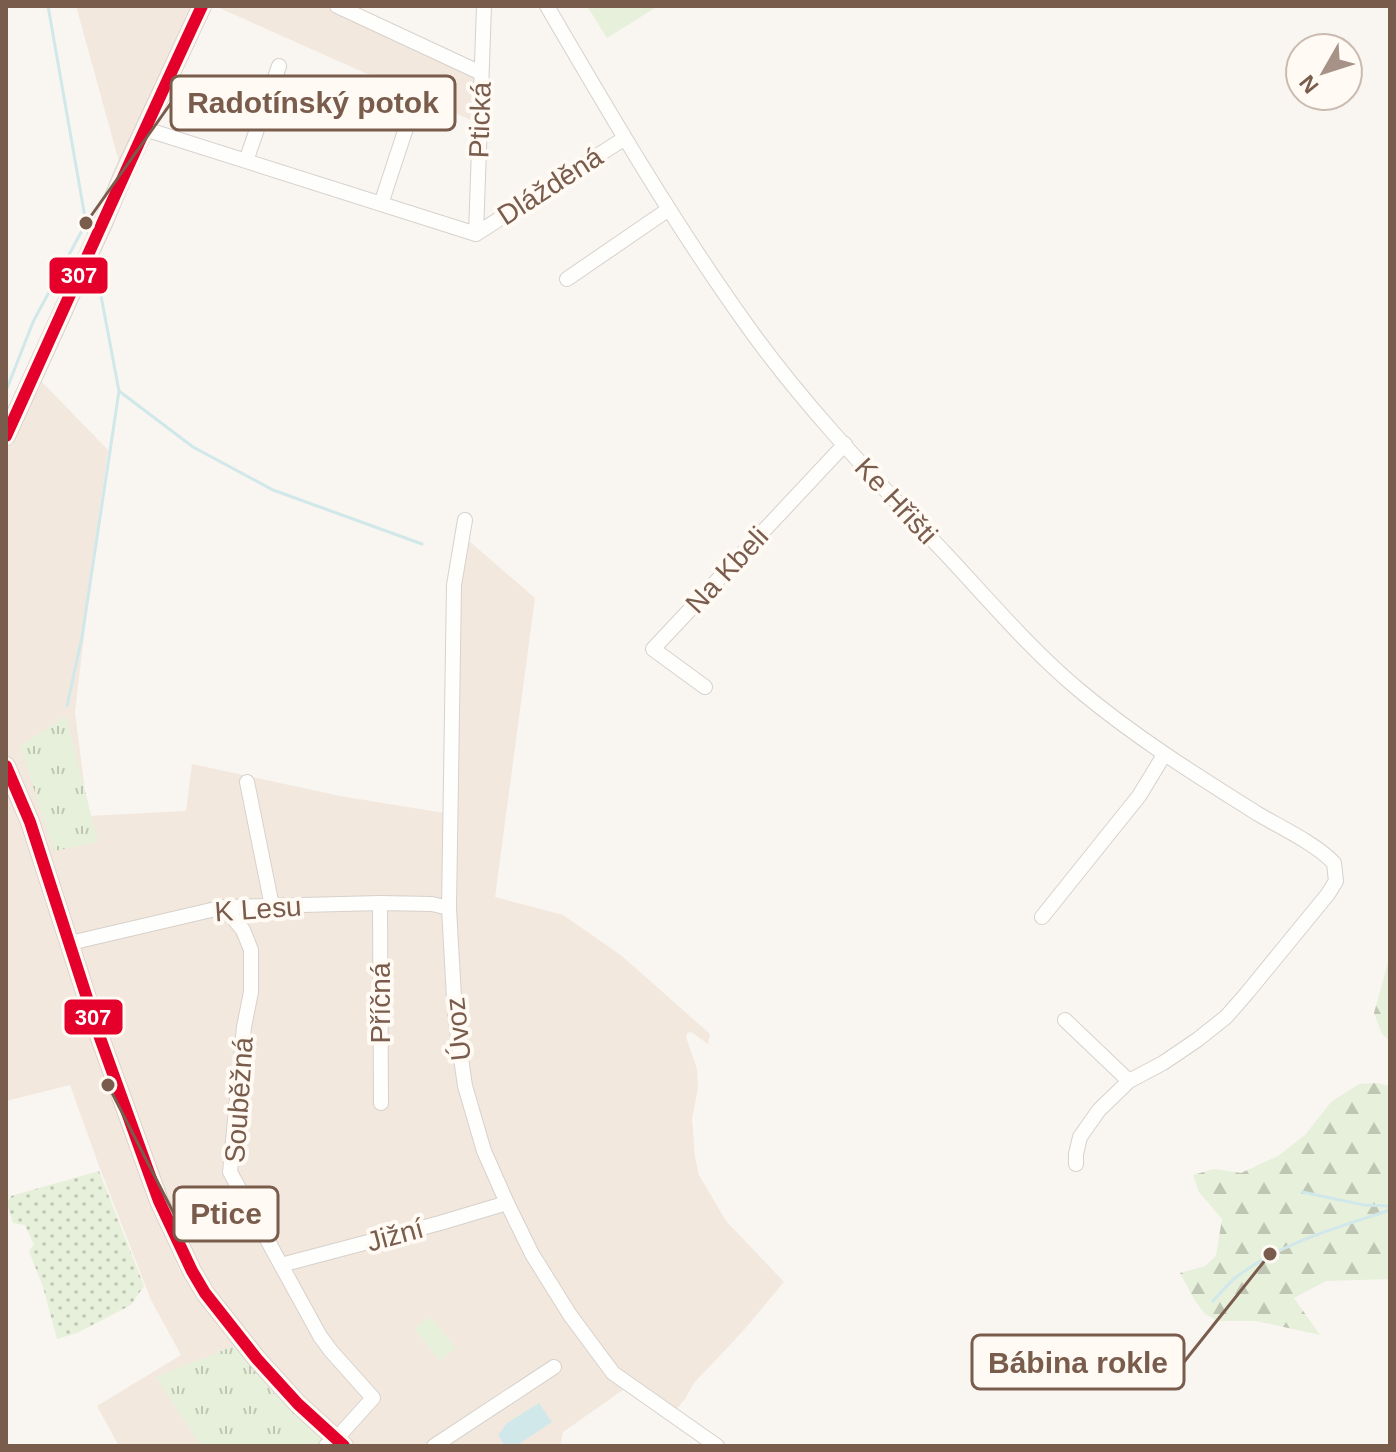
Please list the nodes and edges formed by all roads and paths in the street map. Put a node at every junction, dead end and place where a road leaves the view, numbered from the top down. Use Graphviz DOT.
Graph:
graph roads {
  1 [pos="202,6"];
  2 [pos="337,6"];
  3 [pos="484,6"];
  4 [pos="547,6"];
  5 [pos="279,66"];
  6 [pos="481,73"];
  7 [pos="408,122"];
  8 [pos="145,129"];
  9 [pos="625,138"];
  10 [pos="246,161"];
  11 [pos="381,204"];
  12 [pos="669,209"];
  13 [pos="476,234"];
  14 [pos="567,279"];
  15 [pos="6,436"];
  16 [pos="845,444"];
  17 [pos="465,520"];
  18 [pos="705,687"];
  19 [pos="1164,755"];
  20 [pos="6,766"];
  21 [pos="247,782"];
  22 [pos="380,903"];
  23 [pos="272,906"];
  24 [pos="224,907"];
  25 [pos="449,908"];
  26 [pos="1042,917"];
  27 [pos="70,943"];
  28 [pos="1065,1020"];
  29 [pos="1129,1081"];
  30 [pos="381,1103"];
  31 [pos="1076,1164"];
  32 [pos="507,1203"];
  33 [pos="281,1265"];
  34 [pos="554,1367"];
  35 [pos="336,1444"];
  36 [pos="434,1446"];
  37 [pos="717,1446"];
  1 -- 8 [label="main road"];
  2 -- 6 [label="street"];
  3 -- 6 [label="street, Ptická"];
  4 -- 9 [label="street, Ke Hřišti"];
  5 -- 10 [label="street"];
  6 -- 13 [label="street, Ptická"];
  7 -- 11 [label="street"];
  8 -- 10 [label="street"];
  8 -- 15 [label="main road"];
  9 -- 12 [label="street, Ke Hřišti"];
  9 -- 13 [label="street, Dlážděná"];
  10 -- 11 [label="street"];
  11 -- 13 [label="street"];
  12 -- 14 [label="street"];
  12 -- 16 [label="street, Ke Hřišti"];
  16 -- 18 [label="street, Na Kbeli"];
  16 -- 19 [label="street, Ke Hřišti"];
  17 -- 25 [label="street, Úvoz"];
  19 -- 26 [label="street"];
  19 -- 29 [label="street, Ke Hřišti"];
  20 -- 27 [label="main road"];
  21 -- 23 [label="street"];
  22 -- 23 [label="street, K Lesu"];
  22 -- 25 [label="street, K Lesu"];
  22 -- 30 [label="street, Příčná"];
  23 -- 24 [label="street, K Lesu"];
  24 -- 27 [label="street, K Lesu"];
  24 -- 33 [label="street, Souběžná"];
  25 -- 32 [label="street, Úvoz"];
  27 -- 35 [label="main road"];
  28 -- 29 [label="street"];
  29 -- 31 [label="street, Ke Hřišti"];
  32 -- 33 [label="street, Jižní"];
  32 -- 37 [label="street, Úvoz"];
  33 -- 35 [label="street, Souběžná"];
  34 -- 36 [label="street"];
}
